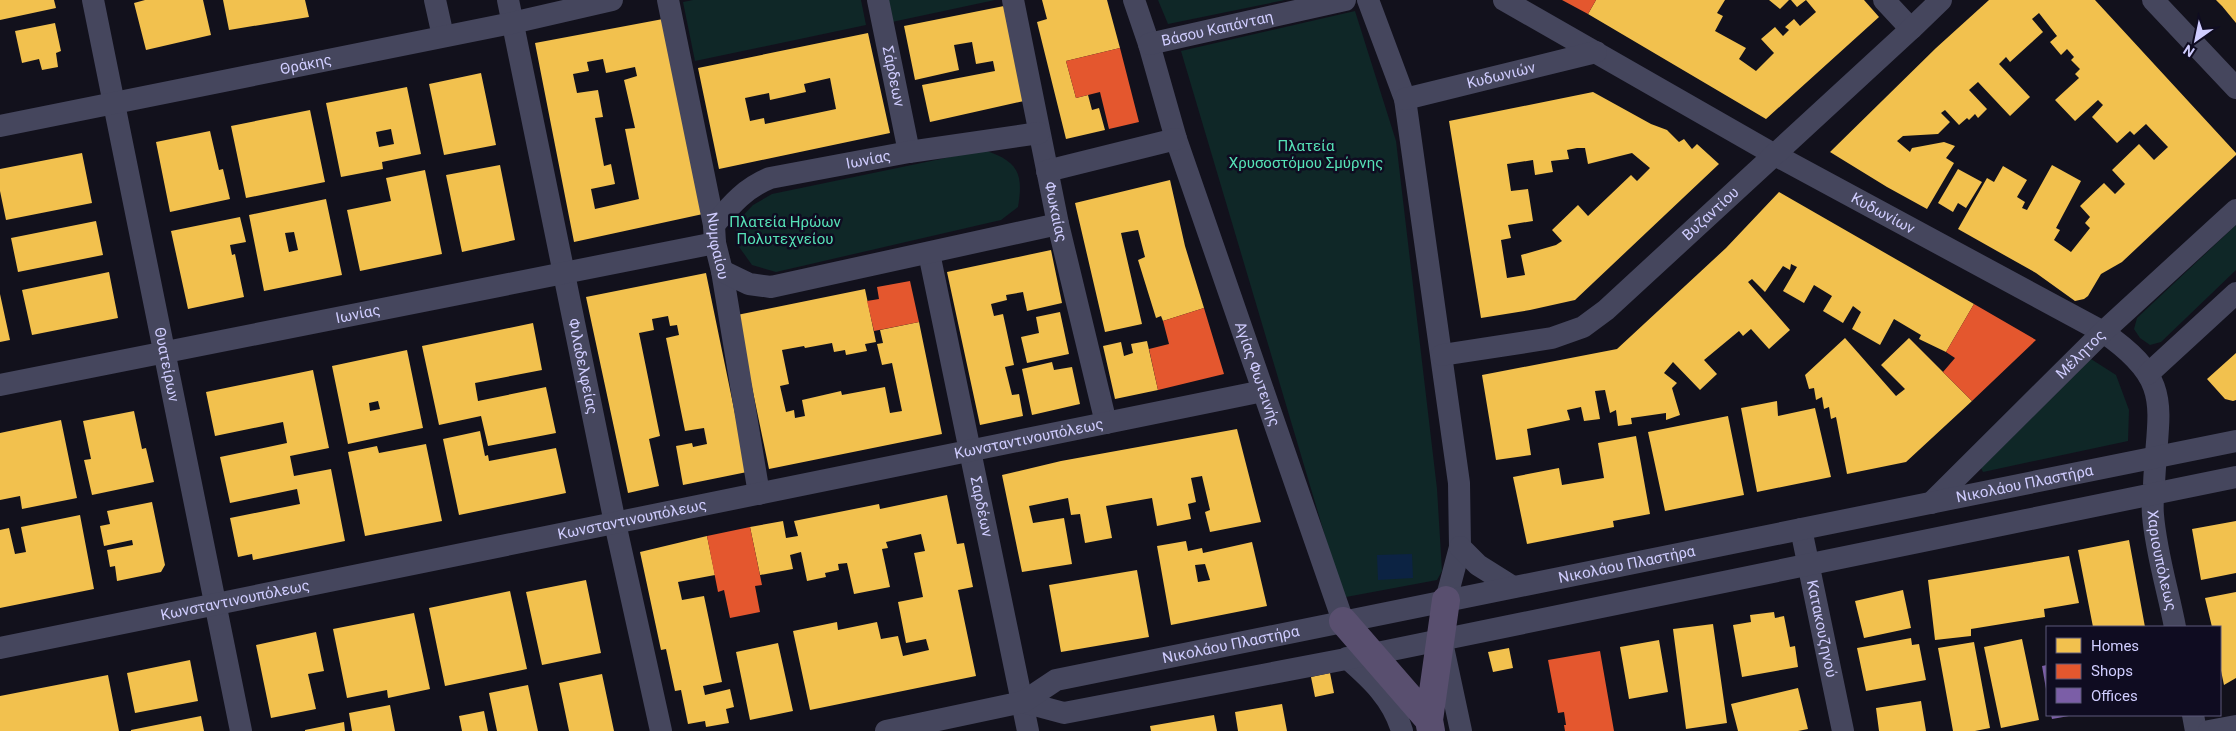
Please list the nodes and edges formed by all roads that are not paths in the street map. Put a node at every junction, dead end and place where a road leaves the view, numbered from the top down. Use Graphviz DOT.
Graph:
graph roads {
  1 [pos="93,0"];
  2 [pos="435,0"];
  3 [pos="508,0"];
  4 [pos="612,0"];
  5 [pos="668,0"];
  6 [pos="878,0"];
  7 [pos="1013,0"];
  8 [pos="1134,0"];
  9 [pos="1345,0"];
  10 [pos="1368,0"];
  11 [pos="1504,0"];
  12 [pos="1884,0"];
  13 [pos="1941,0"];
  14 [pos="2153,0"];
  15 [pos="1527,6"];
  16 [pos="512,23"];
  17 [pos="1912,29"];
  18 [pos="443,36"];
  19 [pos="1149,44"];
  20 [pos="1596,52"];
  21 [pos="2236,88"];
  22 [pos="1405,99"];
  23 [pos="114,102"];
  24 [pos="0,126"];
  25 [pos="1039,133"];
  26 [pos="1176,139"];
  27 [pos="909,152"];
  28 [pos="1776,155"];
  29 [pos="1047,171"];
  30 [pos="2236,210"];
  31 [pos="1058,224"];
  32 [pos="715,234"];
  33 [pos="929,254"];
  34 [pos="722,271"];
  35 [pos="565,272"];
  36 [pos="2236,293"];
  37 [pos="2103,332"];
  38 [pos="164,352"];
  39 [pos="1442,356"];
  40 [pos="2148,374"];
  41 [pos="0,385"];
  42 [pos="1263,391"];
  43 [pos="1106,423"];
  44 [pos="2236,441"];
  45 [pos="971,451"];
  46 [pos="2156,457"];
  47 [pos="2236,477"];
  48 [pos="759,494"];
  49 [pos="2154,494"];
  50 [pos="1930,503"];
  51 [pos="615,523"];
  52 [pos="1801,529"];
  53 [pos="1460,548"];
  54 [pos="1808,564"];
  55 [pos="1514,587"];
  56 [pos="1446,600"];
  57 [pos="215,604"];
  58 [pos="1343,621"];
  59 [pos="2175,626"];
  60 [pos="1441,639"];
  61 [pos="0,648"];
  62 [pos="1359,656"];
  63 [pos="1023,702"];
  64 [pos="2193,716"];
  65 [pos="1430,726"];
  66 [pos="2236,726"];
  67 [pos="241,731"];
  68 [pos="660,731"];
  69 [pos="886,731"];
  70 [pos="1028,731"];
  71 [pos="1402,731"];
  72 [pos="1461,731"];
  73 [pos="1843,731"];
  74 [pos="2196,731"];
  75 [pos="2209,731"];
  1 -- 23 [label="street, Θυατείρων"];
  2 -- 18 [label="street"];
  3 -- 16 [label="street, Φιλαδελφείας"];
  4 -- 16 [label="street, Θράκης"];
  5 -- 32 [label="street, Νυμφαίου"];
  6 -- 27 [label="street, Σάρδεων"];
  7 -- 25 [label="street, Φωκαίας"];
  8 -- 19 [label="street, Αγίας Φωτεινής"];
  9 -- 19 [label="street, Βάσου Καπάνταη"];
  10 -- 22 [label="street"];
  11 -- 15 [label="street, Κυδωνίων"];
  12 -- 17 [label="street"];
  13 -- 17 [label="street, Βυζαντίου"];
  14 -- 21 [label="street"];
  15 -- 20 [label="street, Κυδωνίων"];
  16 -- 18 [label="street, Θράκης"];
  16 -- 35 [label="street, Φιλαδελφείας"];
  17 -- 28 [label="street, Βυζαντίου"];
  18 -- 23 [label="street, Θράκης"];
  19 -- 26 [label="street, Αγίας Φωτεινής"];
  20 -- 22 [label="street, Κυδωνιών"];
  20 -- 28 [label="street, Κυδωνίων"];
  22 -- 39 [label="street"];
  23 -- 24 [label="street, Θράκης"];
  23 -- 38 [label="street, Θυατείρων"];
  25 -- 27 [label="street, Ιωνίας"];
  25 -- 29 [label="street, Φωκαίας"];
  26 -- 29 [label="street"];
  26 -- 42 [label="street, Αγίας Φωτεινής"];
  27 -- 32 [label="street, Ιωνίας"];
  28 -- 37 [label="street, Κυδωνίων"];
  28 -- 39 [label="street, Βυζαντίου"];
  29 -- 31 [label="street, Φωκαίας"];
  30 -- 37 [label="street, Μέλητος"];
  31 -- 33 [label="street"];
  31 -- 43 [label="street, Φωκαίας"];
  32 -- 34 [label="street, Νυμφαίου"];
  32 -- 35 [label="street, Ιωνίας"];
  33 -- 34 [label="street"];
  33 -- 45 [label="street, Σαρδέων"];
  34 -- 48 [label="street, Νυμφαίου"];
  35 -- 38 [label="street, Ιωνίας"];
  35 -- 51 [label="street, Φιλαδελφείας"];
  36 -- 40 [label="street"];
  37 -- 40 [label="street, Κυδωνίων"];
  37 -- 50 [label="street, Μέλητος"];
  38 -- 41 [label="street, Ιωνίας"];
  38 -- 57 [label="street, Θυατείρων"];
  39 -- 53 [label="street"];
  40 -- 46 [label="street, Κυδωνίων"];
  42 -- 43 [label="street, Κωνσταντινουπόλεως"];
  42 -- 58 [label="street, Αγίας Φωτεινής"];
  43 -- 45 [label="street, Κωνσταντινουπόλεως"];
  44 -- 46 [label="street, Νικολάου Πλαστήρα"];
  45 -- 48 [label="street, Κωνσταντινουπόλεως"];
  45 -- 63 [label="street, Σαρδέων"];
  46 -- 49 [label="street, Κυδωνίων"];
  46 -- 50 [label="street, Νικολάου Πλαστήρα"];
  47 -- 49 [label="street, Νικολάου Πλαστήρα"];
  48 -- 51 [label="street, Κωνσταντινουπόλεως"];
  49 -- 54 [label="street, Νικολάου Πλαστήρα"];
  49 -- 59 [label="street, Χαριουπόλεως"];
  50 -- 52 [label="street, Νικολάου Πλαστήρα"];
  51 -- 57 [label="street, Κωνσταντινουπόλεως"];
  51 -- 68 [label="street, Φιλαδελφείας"];
  52 -- 54 [label="street, Κατακουζηνού"];
  52 -- 55 [label="street, Νικολάου Πλαστήρα"];
  53 -- 55 [label="street"];
  53 -- 56 [label="street"];
  54 -- 60 [label="street, Νικολάου Πλαστήρα"];
  54 -- 73 [label="street, Κατακουζηνού"];
  55 -- 56 [label="street, Νικολάου Πλαστήρα"];
  56 -- 58 [label="street, Νικολάου Πλαστήρα"];
  56 -- 60 [label="main road, Αγίας Φωτεινής"];
  57 -- 61 [label="street, Κωνσταντινουπόλεως"];
  57 -- 67 [label="street, Θυατείρων"];
  58 -- 62 [label="main road, Αγίας Φωτεινής"];
  58 -- 63 [label="street, Νικολάου Πλαστήρα"];
  60 -- 62 [label="street, Νικολάου Πλαστήρα"];
  60 -- 65 [label="main road, Αγίας Φωτεινής"];
  60 -- 72 [label="street"];
  62 -- 63 [label="street, Νικολάου Πλαστήρα"];
  62 -- 65 [label="main road, Αγίας Φωτεινής"];
  62 -- 71 [label="street, Αγίας Φωτεινής"];
  63 -- 69 [label="street, Νικολάου Πλαστήρα"];
  63 -- 70 [label="street, Σαρδέων"];
  64 -- 74 [label="street"];
  66 -- 75 [label="street"];
}
